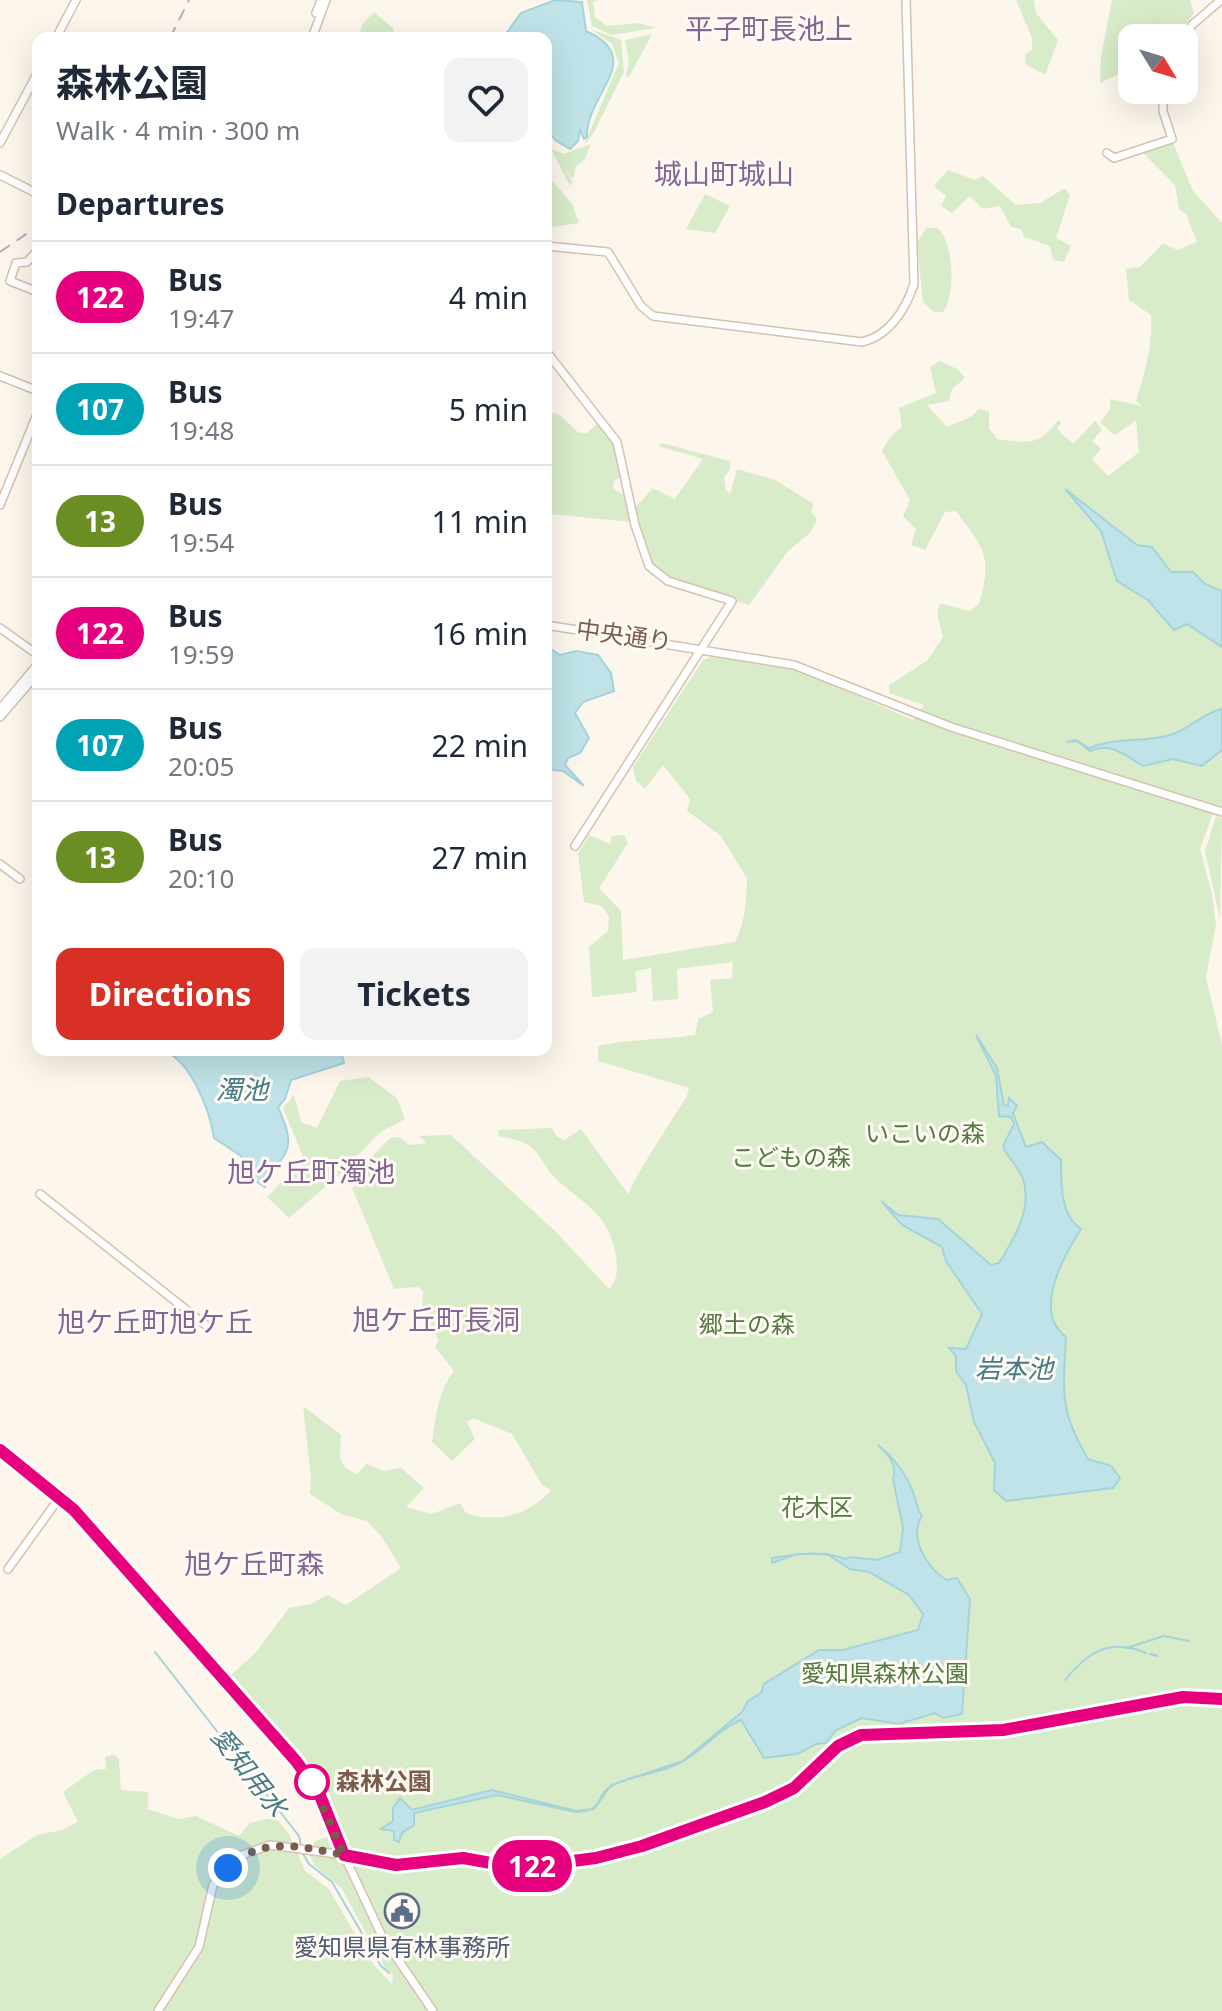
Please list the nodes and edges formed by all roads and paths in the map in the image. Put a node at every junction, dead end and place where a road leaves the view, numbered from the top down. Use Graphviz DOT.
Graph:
graph roads {
  1 [pos="76,0"];
  2 [pos="324,0"];
  3 [pos="906,0"];
  4 [pos="1221,0"];
  5 [pos="1193,24"];
  6 [pos="59,32"];
  7 [pos="312,32"];
  8 [pos="32,83"];
  9 [pos="1163,104"];
  10 [pos="0,143"];
  11 [pos="1107,153"];
  12 [pos="0,175"];
  13 [pos="32,191"];
  14 [pos="552,246"];
  15 [pos="32,257"];
  16 [pos="32,290"];
  17 [pos="552,359"];
  18 [pos="0,376"];
  19 [pos="32,389"];
  20 [pos="32,427"];
  21 [pos="0,505"];
  22 [pos="552,626"];
  23 [pos="0,628"];
  24 [pos="703,648"];
  25 [pos="32,651"];
  26 [pos="32,671"];
  27 [pos="32,680"];
  28 [pos="0,709"];
  29 [pos="0,717"];
  30 [pos="1222,812"];
  31 [pos="575,846"];
  32 [pos="0,864"];
  33 [pos="20,879"];
  34 [pos="40,1194"];
  35 [pos="208,1327"];
  36 [pos="0,1450"];
  37 [pos="60,1497"];
  38 [pos="8,1569"];
  39 [pos="1222,1699"];
  40 [pos="344,1855"];
  41 [pos="158,2011"];
  42 [pos="433,2011"];
  1 -- 6 [label="street"];
  2 -- 7 [label="street"];
  3 -- 14 [label="street"];
  4 -- 5 [label="street"];
  8 -- 10 [label="street"];
  9 -- 11 [label="street"];
  12 -- 13 [label="street"];
  15 -- 16 [label="street"];
  17 -- 24 [label="street"];
  18 -- 19 [label="street"];
  20 -- 21 [label="street"];
  22 -- 24 [label="street, 中央通り"];
  23 -- 25 [label="street"];
  24 -- 30 [label="street, 中央通り"];
  24 -- 31 [label="street"];
  26 -- 28 [label="street"];
  27 -- 29 [label="street"];
  32 -- 33 [label="street"];
  34 -- 35 [label="street"];
  36 -- 37 [label="main road"];
  37 -- 38 [label="street"];
  37 -- 40 [label="main road"];
  39 -- 40 [label="main road"];
  40 -- 41 [label="street"];
  40 -- 42 [label="street"];
}
